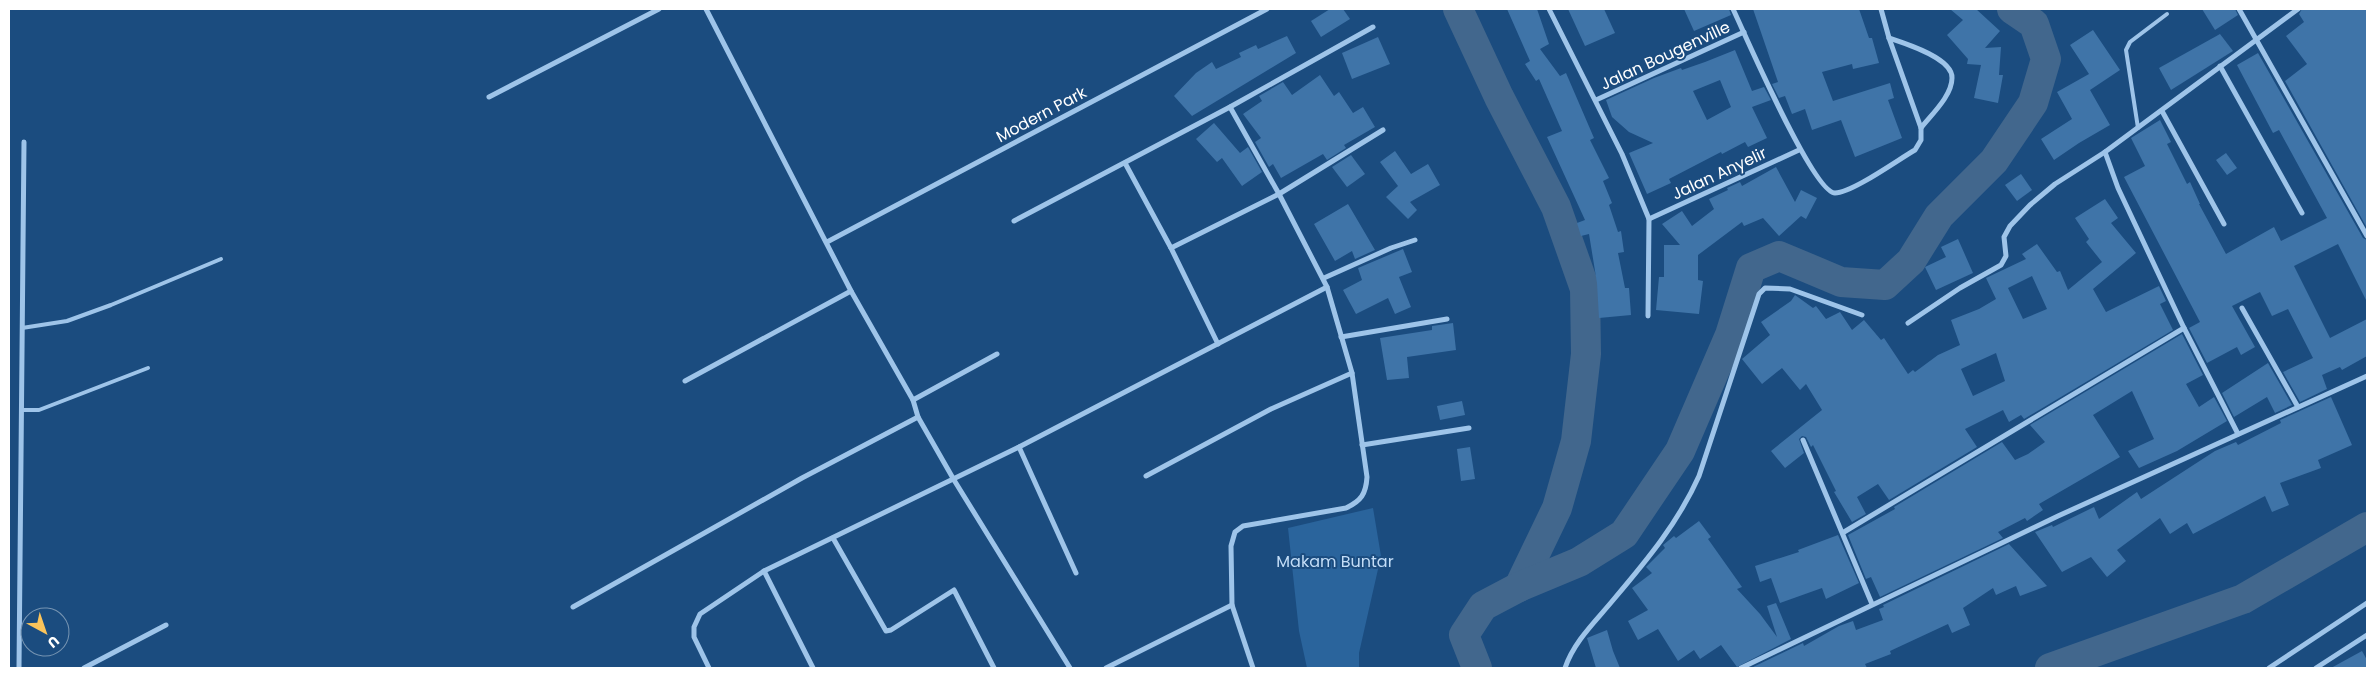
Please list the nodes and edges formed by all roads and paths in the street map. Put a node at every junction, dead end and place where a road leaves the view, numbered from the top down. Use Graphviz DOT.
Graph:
graph roads {
  1 [pos="659,9"];
  2 [pos="706,9"];
  3 [pos="1267,9"];
  4 [pos="1549,9"];
  5 [pos="1733,9"];
  6 [pos="1881,9"];
  7 [pos="2239,9"];
  8 [pos="2298,9"];
  9 [pos="2167,14"];
  10 [pos="1373,28"];
  11 [pos="1744,32"];
  12 [pos="1889,38"];
  13 [pos="2257,40"];
  14 [pos="2220,66"];
  15 [pos="489,97"];
  16 [pos="1596,100"];
  17 [pos="1230,107"];
  18 [pos="2162,112"];
  19 [pos="1921,128"];
  20 [pos="2138,128"];
  21 [pos="1383,130"];
  22 [pos="24,142"];
  23 [pos="1799,150"];
  24 [pos="2105,152"];
  25 [pos="1125,162"];
  26 [pos="1279,194"];
  27 [pos="2302,213"];
  28 [pos="1649,219"];
  29 [pos="1014,221"];
  30 [pos="2224,224"];
  31 [pos="2367,236"];
  32 [pos="1416,240"];
  33 [pos="827,242"];
  34 [pos="1171,248"];
  35 [pos="221,259"];
  36 [pos="1324,278"];
  37 [pos="1327,287"];
  38 [pos="851,290"];
  39 [pos="2242,308"];
  40 [pos="1862,315"];
  41 [pos="1648,316"];
  42 [pos="1447,319"];
  43 [pos="1908,323"];
  44 [pos="22,328"];
  45 [pos="2184,328"];
  46 [pos="1341,337"];
  47 [pos="1218,344"];
  48 [pos="998,354"];
  49 [pos="148,368"];
  50 [pos="1352,373"];
  51 [pos="2367,376"];
  52 [pos="685,381"];
  53 [pos="913,400"];
  54 [pos="2298,407"];
  55 [pos="22,410"];
  56 [pos="918,417"];
  57 [pos="1469,428"];
  58 [pos="2238,434"];
  59 [pos="1803,440"];
  60 [pos="1362,444"];
  61 [pos="1019,447"];
  62 [pos="1146,476"];
  63 [pos="954,480"];
  64 [pos="1844,532"];
  65 [pos="833,538"];
  66 [pos="764,571"];
  67 [pos="1076,573"];
  68 [pos="2367,603"];
  69 [pos="1872,604"];
  70 [pos="1232,605"];
  71 [pos="573,607"];
  72 [pos="166,625"];
  73 [pos="2367,635"];
  74 [pos="19,668"];
  75 [pos="84,668"];
  76 [pos="708,668"];
  77 [pos="813,668"];
  78 [pos="994,668"];
  79 [pos="1070,668"];
  80 [pos="1106,668"];
  81 [pos="1253,668"];
  82 [pos="1565,668"];
  83 [pos="1741,668"];
  84 [pos="2269,668"];
  85 [pos="2316,668"];
  1 -- 15 [label="street"];
  2 -- 33 [label="street"];
  3 -- 33 [label="street, Modern Park"];
  4 -- 16 [label="street"];
  5 -- 11 [label="street"];
  6 -- 12 [label="street"];
  7 -- 13 [label="street"];
  8 -- 13 [label="street"];
  9 -- 20 [label="lane"];
  10 -- 17 [label="street"];
  11 -- 16 [label="street, Jalan Bougenville"];
  11 -- 23 [label="street"];
  12 -- 19 [label="street"];
  12 -- 19 [label="street"];
  13 -- 14 [label="street"];
  13 -- 31 [label="street"];
  14 -- 18 [label="street"];
  14 -- 27 [label="street"];
  16 -- 28 [label="street"];
  17 -- 25 [label="street"];
  17 -- 26 [label="street"];
  18 -- 20 [label="street"];
  18 -- 30 [label="street"];
  19 -- 23 [label="street"];
  20 -- 24 [label="street"];
  21 -- 26 [label="street"];
  22 -- 44 [label="street"];
  23 -- 28 [label="street, Jalan Anyelir"];
  24 -- 43 [label="street"];
  24 -- 45 [label="street"];
  25 -- 29 [label="street"];
  25 -- 34 [label="street"];
  26 -- 34 [label="street"];
  26 -- 36 [label="street"];
  28 -- 41 [label="street"];
  32 -- 36 [label="street"];
  33 -- 38 [label="street"];
  34 -- 47 [label="street"];
  35 -- 44 [label="lane"];
  36 -- 37 [label="street"];
  37 -- 46 [label="street"];
  37 -- 47 [label="street"];
  38 -- 52 [label="street"];
  38 -- 53 [label="street"];
  39 -- 54 [label="street"];
  40 -- 82 [label="street"];
  42 -- 46 [label="street"];
  44 -- 55 [label="street"];
  45 -- 58 [label="street"];
  45 -- 64 [label="street"];
  46 -- 50 [label="street"];
  47 -- 61 [label="street"];
  48 -- 53 [label="street"];
  49 -- 55 [label="lane"];
  50 -- 60 [label="street"];
  50 -- 62 [label="street"];
  51 -- 54 [label="street"];
  53 -- 56 [label="street"];
  54 -- 58 [label="street"];
  55 -- 74 [label="street"];
  56 -- 63 [label="street"];
  56 -- 71 [label="street"];
  57 -- 60 [label="street"];
  58 -- 69 [label="street"];
  59 -- 64 [label="street"];
  60 -- 70 [label="street"];
  61 -- 63 [label="street"];
  61 -- 67 [label="street"];
  63 -- 65 [label="street"];
  63 -- 79 [label="street"];
  64 -- 69 [label="street"];
  65 -- 66 [label="street"];
  65 -- 78 [label="street"];
  66 -- 76 [label="street"];
  66 -- 77 [label="street"];
  68 -- 84 [label="street"];
  69 -- 83 [label="street"];
  70 -- 80 [label="street"];
  70 -- 81 [label="street"];
  72 -- 75 [label="street"];
  73 -- 85 [label="street"];
}
